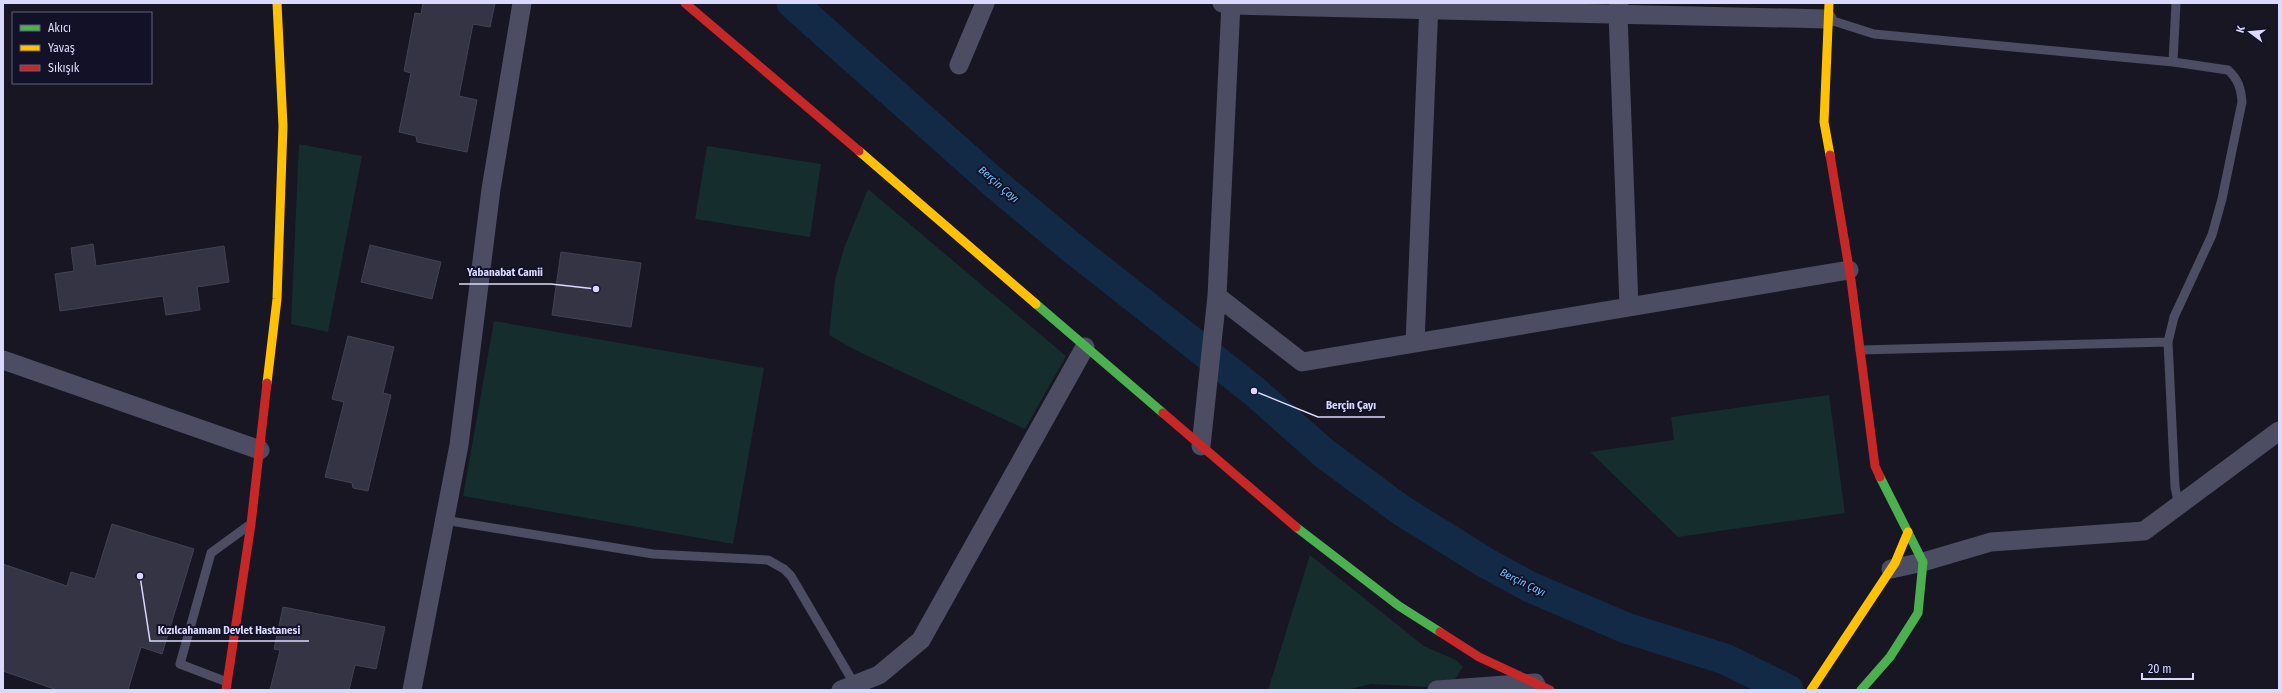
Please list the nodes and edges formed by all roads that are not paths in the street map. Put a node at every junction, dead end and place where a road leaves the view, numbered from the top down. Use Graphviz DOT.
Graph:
graph roads {
  1 [pos="277,3"];
  2 [pos="522,3"];
  3 [pos="685,3"];
  4 [pos="985,3"];
  5 [pos="2176,3"];
  6 [pos="1228,4"];
  7 [pos="1429,6"];
  8 [pos="1618,9"];
  9 [pos="1828,11"];
  10 [pos="2173,62"];
  11 [pos="959,65"];
  12 [pos="1849,270"];
  13 [pos="1216,302"];
  14 [pos="1629,307"];
  15 [pos="2168,342"];
  16 [pos="1415,343"];
  17 [pos="1085,347"];
  18 [pos="1860,350"];
  19 [pos="3,360"];
  20 [pos="2279,431"];
  21 [pos="1202,441"];
  22 [pos="260,450"];
  23 [pos="2179,506"];
  24 [pos="444,520"];
  25 [pos="250,524"];
  26 [pos="1908,532"];
  27 [pos="1924,562"];
  28 [pos="1891,569"];
  29 [pos="227,686"];
  30 [pos="848,687"];
  31 [pos="1541,688"];
  32 [pos="1470,689"];
  33 [pos="412,690"];
  34 [pos="1437,690"];
  35 [pos="1811,690"];
  36 [pos="1861,690"];
  1 -- 22 [label="street"];
  2 -- 24 [label="street"];
  3 -- 17 [label="street"];
  4 -- 11 [label="street"];
  5 -- 10 [label="lane"];
  6 -- 7 [label="street"];
  6 -- 13 [label="street"];
  7 -- 8 [label="street"];
  7 -- 16 [label="street"];
  8 -- 9 [label="street"];
  8 -- 14 [label="street"];
  9 -- 10 [label="lane"];
  9 -- 12 [label="street"];
  10 -- 15 [label="lane"];
  12 -- 14 [label="street"];
  12 -- 18 [label="street"];
  13 -- 16 [label="street"];
  13 -- 21 [label="street"];
  14 -- 16 [label="street"];
  15 -- 18 [label="lane"];
  15 -- 23 [label="lane"];
  17 -- 21 [label="street"];
  17 -- 30 [label="street"];
  18 -- 26 [label="street"];
  19 -- 22 [label="street"];
  20 -- 23 [label="street"];
  21 -- 31 [label="street"];
  22 -- 25 [label="street"];
  23 -- 27 [label="street"];
  24 -- 30 [label="lane"];
  24 -- 33 [label="street"];
  25 -- 29 [label="street"];
  25 -- 29 [label="lane"];
  26 -- 27 [label="street"];
  26 -- 28 [label="street"];
  27 -- 28 [label="street"];
  27 -- 36 [label="street"];
  28 -- 35 [label="street"];
  31 -- 32 [label="street"];
  32 -- 34 [label="street"];
}
